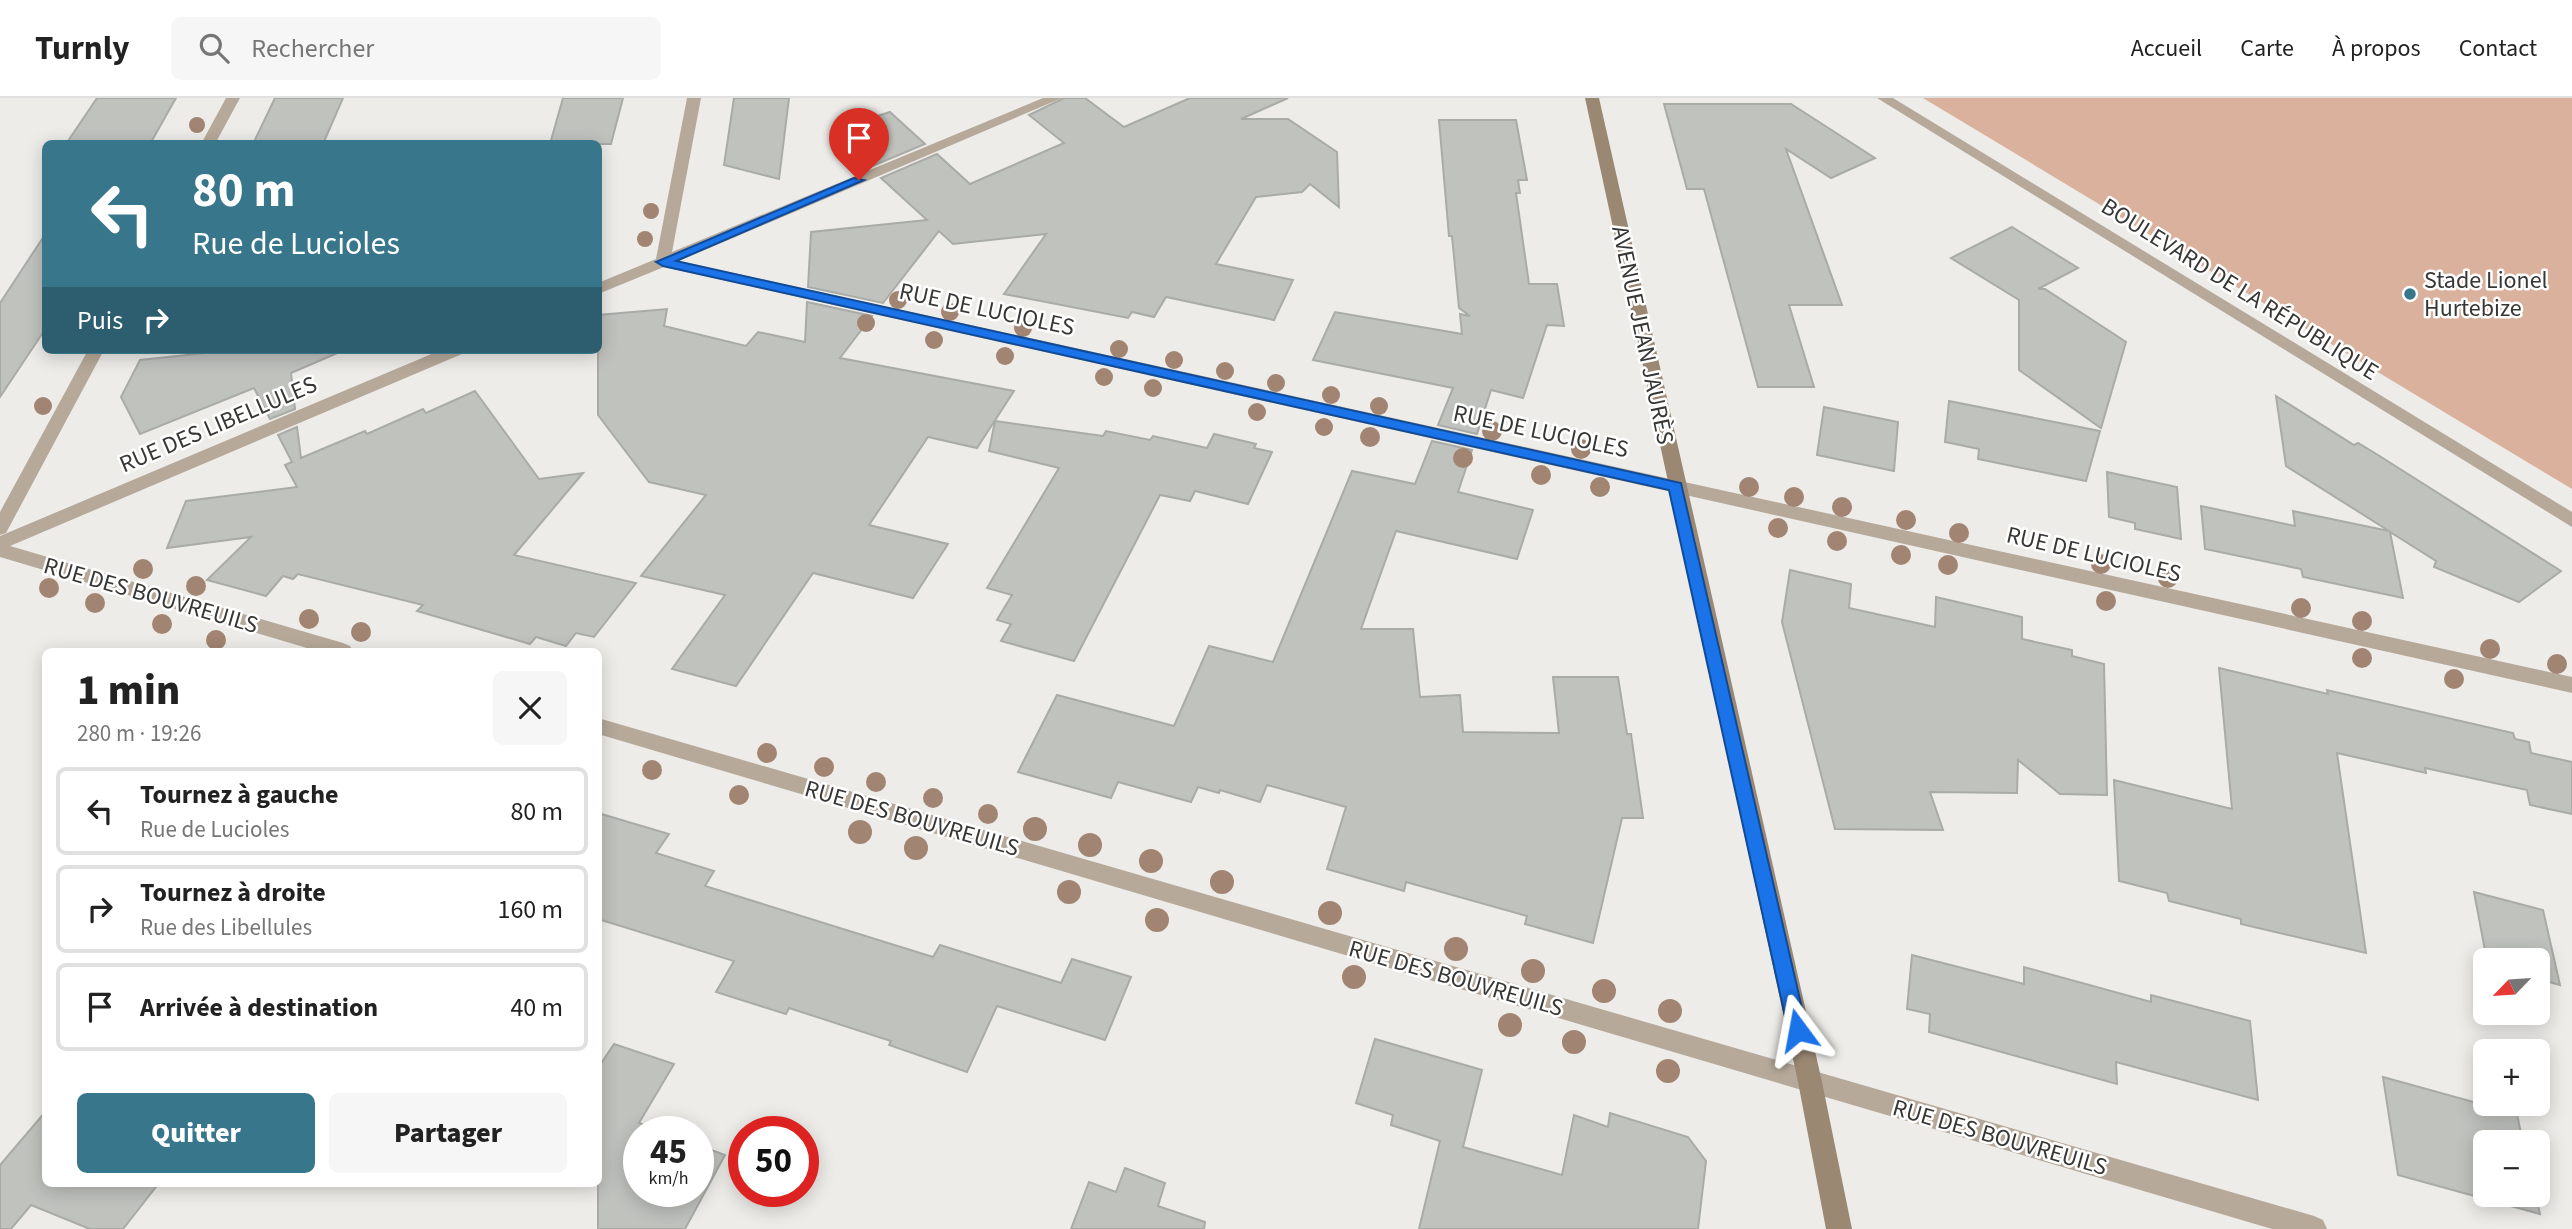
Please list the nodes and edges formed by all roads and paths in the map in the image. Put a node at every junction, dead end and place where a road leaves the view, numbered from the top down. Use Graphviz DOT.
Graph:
graph roads {
  1 [pos="233,98"];
  2 [pos="694,98"];
  3 [pos="1055,98"];
  4 [pos="1592,98"];
  5 [pos="1884,98"];
  6 [pos="210,140"];
  7 [pos="663,262"];
  8 [pos="602,287"];
  9 [pos="94,354"];
  10 [pos="447,354"];
  11 [pos="1676,486"];
  12 [pos="2572,520"];
  13 [pos="0,528"];
  14 [pos="0,543"];
  15 [pos="0,550"];
  16 [pos="333,648"];
  17 [pos="2572,685"];
  18 [pos="602,727"];
  19 [pos="1810,1082"];
  20 [pos="1839,1229"];
  21 [pos="2314,1229"];
  1 -- 6 [label="street"];
  2 -- 7 [label="street"];
  3 -- 7 [label="street"];
  4 -- 11 [label="main road, AVENUE JEAN JAURÈS"];
  5 -- 12 [label="street, BOULEVARD DE LA RÉPUBLIQUE"];
  7 -- 8 [label="street"];
  7 -- 11 [label="street, RUE DE LUCIOLES"];
  9 -- 13 [label="street"];
  10 -- 14 [label="street, RUE DES LIBELLULES"];
  11 -- 17 [label="street, RUE DE LUCIOLES"];
  11 -- 19 [label="main road, AVENUE JEAN JAURÈS"];
  15 -- 16 [label="street, RUE DES BOUVREUILS"];
  18 -- 19 [label="street, RUE DES BOUVREUILS"];
  19 -- 20 [label="main road, AVENUE JEAN JAURÈS"];
  19 -- 21 [label="street, RUE DES BOUVREUILS"];
}
